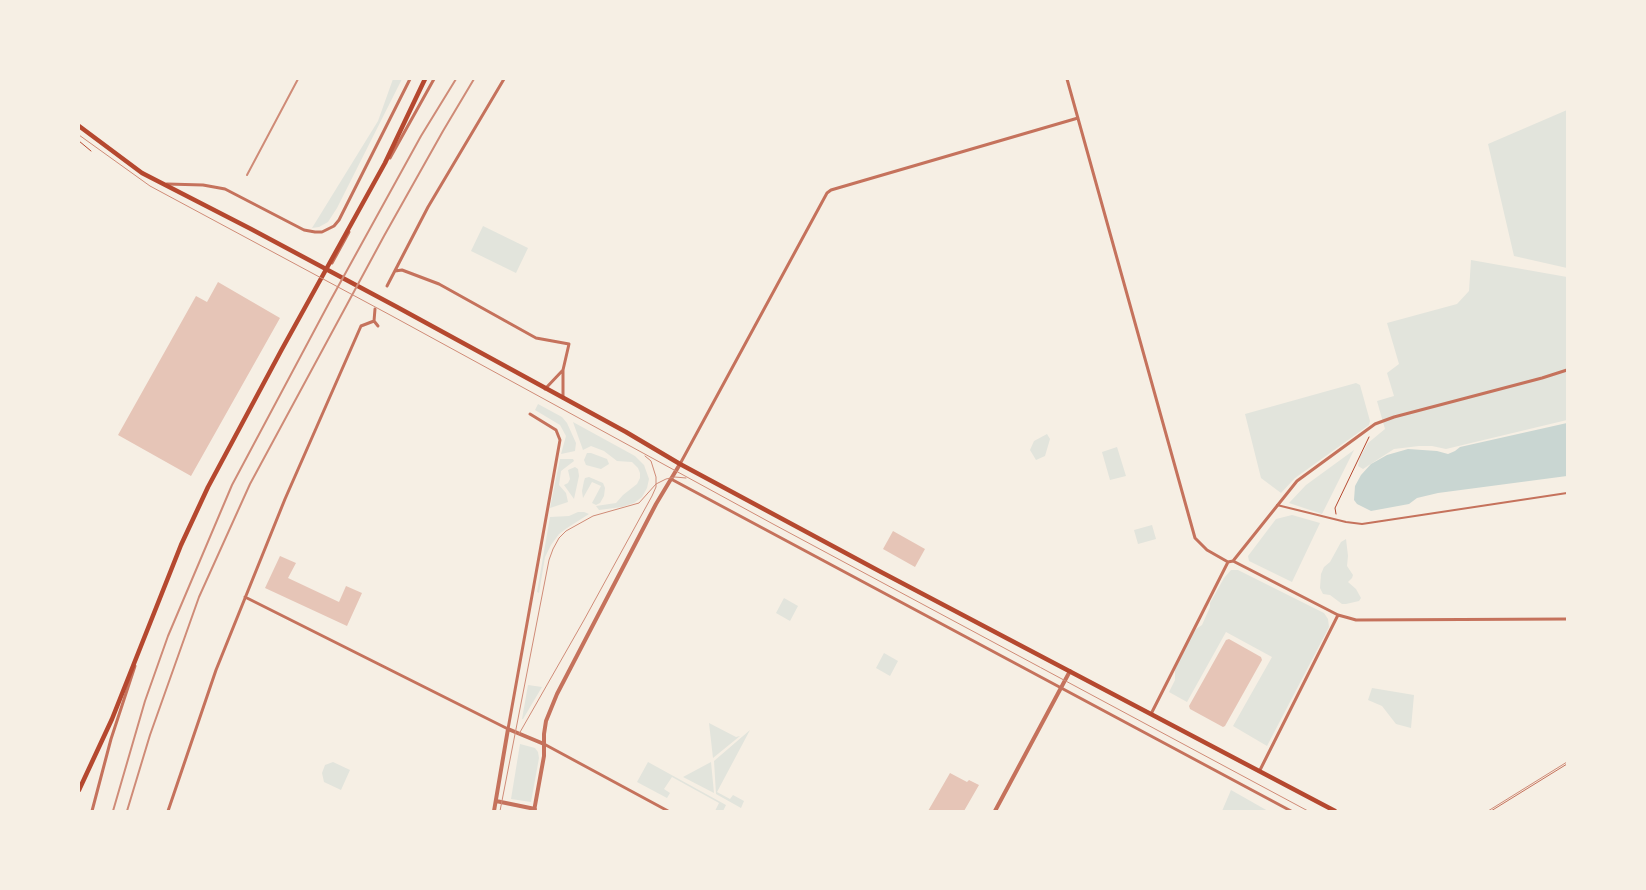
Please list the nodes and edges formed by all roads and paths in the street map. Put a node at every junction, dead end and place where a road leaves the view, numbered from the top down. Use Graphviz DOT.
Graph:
graph roads {
  1 [pos="410,79"];
  2 [pos="425,79"];
  3 [pos="434,79"];
  4 [pos="504,79"];
  5 [pos="1067,79"];
  6 [pos="1078,118"];
  7 [pos="79,126"];
  8 [pos="79,141"];
  9 [pos="91,151"];
  10 [pos="164,184"];
  11 [pos="395,271"];
  12 [pos="387,286"];
  13 [pos="375,309"];
  14 [pos="374,321"];
  15 [pos="378,326"];
  16 [pos="563,370"];
  17 [pos="1567,370"];
  18 [pos="545,389"];
  19 [pos="563,398"];
  20 [pos="530,414"];
  21 [pos="1369,437"];
  22 [pos="680,464"];
  23 [pos="671,479"];
  24 [pos="1567,493"];
  25 [pos="1277,505"];
  26 [pos="1338,517"];
  27 [pos="1233,561"];
  28 [pos="1228,562"];
  29 [pos="245,597"];
  30 [pos="1338,615"];
  31 [pos="1567,619"];
  32 [pos="1070,671"];
  33 [pos="1060,688"];
  34 [pos="1151,714"];
  35 [pos="508,729"];
  36 [pos="544,744"];
  37 [pos="1567,764"];
  38 [pos="1260,770"];
  39 [pos="79,790"];
  40 [pos="496,801"];
  41 [pos="534,810"];
  42 [pos="92,811"];
  43 [pos="168,811"];
  44 [pos="494,811"];
  45 [pos="668,811"];
  46 [pos="995,811"];
  47 [pos="1291,811"];
  48 [pos="1335,811"];
  49 [pos="1491,811"];
  1 -- 10 [label="street"];
  2 -- 39 [label="main road"];
  3 -- 42 [label="street"];
  4 -- 11 [label="street"];
  5 -- 6 [label="street"];
  6 -- 22 [label="street"];
  6 -- 28 [label="street"];
  7 -- 10 [label="main road"];
  8 -- 9 [label="path"];
  10 -- 18 [label="main road"];
  11 -- 12 [label="street"];
  11 -- 16 [label="street"];
  13 -- 14 [label="street"];
  14 -- 15 [label="street"];
  14 -- 29 [label="street"];
  16 -- 18 [label="street"];
  16 -- 19 [label="street"];
  17 -- 25 [label="street"];
  18 -- 19 [label="main road"];
  19 -- 22 [label="main road"];
  20 -- 35 [label="street"];
  21 -- 26 [label="path"];
  22 -- 23 [label="street"];
  22 -- 32 [label="main road"];
  23 -- 33 [label="street"];
  23 -- 36 [label="street"];
  24 -- 25 [label="street"];
  25 -- 27 [label="street"];
  27 -- 28 [label="street"];
  27 -- 30 [label="street"];
  28 -- 34 [label="street"];
  29 -- 35 [label="street"];
  29 -- 43 [label="street"];
  30 -- 31 [label="street"];
  30 -- 38 [label="street"];
  32 -- 33 [label="street"];
  32 -- 34 [label="main road"];
  33 -- 46 [label="street"];
  33 -- 47 [label="street"];
  34 -- 38 [label="main road"];
  35 -- 36 [label="street"];
  35 -- 40 [label="street"];
  36 -- 41 [label="street"];
  36 -- 45 [label="street"];
  37 -- 49 [label="lane"];
  38 -- 48 [label="main road"];
  40 -- 41 [label="street"];
  40 -- 44 [label="street"];
}
